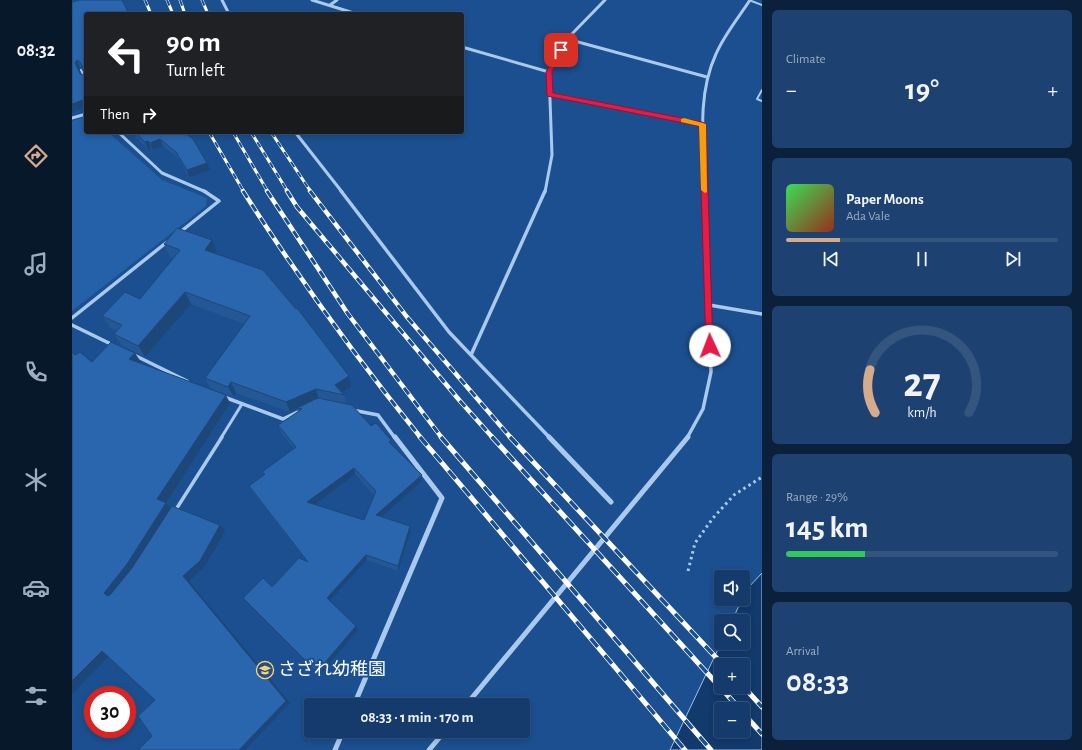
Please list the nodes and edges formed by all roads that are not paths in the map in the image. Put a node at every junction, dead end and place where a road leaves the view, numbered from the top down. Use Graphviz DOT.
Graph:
graph roads {
  1 [pos="222,0"];
  2 [pos="312,0"];
  3 [pos="337,0"];
  4 [pos="605,0"];
  5 [pos="750,0"];
  6 [pos="330,5"];
  7 [pos="762,5"];
  8 [pos="228,12"];
  9 [pos="351,12"];
  10 [pos="567,39"];
  11 [pos="464,48"];
  12 [pos="81,70"];
  13 [pos="549,72"];
  14 [pos="84,76"];
  15 [pos="707,77"];
  16 [pos="762,90"];
  17 [pos="550,94"];
  18 [pos="762,100"];
  19 [pos="84,115"];
  20 [pos="72,118"];
  21 [pos="702,124"];
  22 [pos="120,134"];
  23 [pos="297,134"];
  24 [pos="176,235"];
  25 [pos="170,240"];
  26 [pos="709,305"];
  27 [pos="762,314"];
  28 [pos="72,318"];
  29 [pos="72,325"];
  30 [pos="119,348"];
  31 [pos="126,351"];
  32 [pos="471,355"];
  33 [pos="196,385"];
  34 [pos="217,394"];
  35 [pos="242,404"];
  36 [pos="308,408"];
  37 [pos="349,409"];
  38 [pos="611,502"];
  39 [pos="172,515"];
  40 [pos="357,698"];
  41 [pos="472,698"];
  42 [pos="340,738"];
  43 [pos="439,738"];
  44 [pos="335,750"];
  45 [pos="429,750"];
  1 -- 8 [label="street"];
  2 -- 6 [label="street"];
  3 -- 6 [label="street"];
  4 -- 10 [label="street"];
  5 -- 7 [label="lane"];
  5 -- 15 [label="street"];
  6 -- 9 [label="street"];
  10 -- 13 [label="street"];
  10 -- 15 [label="street"];
  11 -- 13 [label="street"];
  12 -- 14 [label="lane"];
  13 -- 17 [label="street"];
  15 -- 21 [label="street"];
  16 -- 18 [label="lane"];
  17 -- 21 [label="street"];
  17 -- 32 [label="street"];
  19 -- 20 [label="street"];
  21 -- 26 [label="street"];
  22 -- 24 [label="street"];
  23 -- 32 [label="street"];
  25 -- 28 [label="street"];
  26 -- 27 [label="street"];
  26 -- 41 [label="street"];
  29 -- 30 [label="street"];
  31 -- 33 [label="street"];
  32 -- 38 [label="street"];
  34 -- 35 [label="street"];
  35 -- 36 [label="street"];
  35 -- 39 [label="lane"];
  37 -- 40 [label="street"];
  42 -- 44 [label="street"];
  43 -- 45 [label="street"];
}
